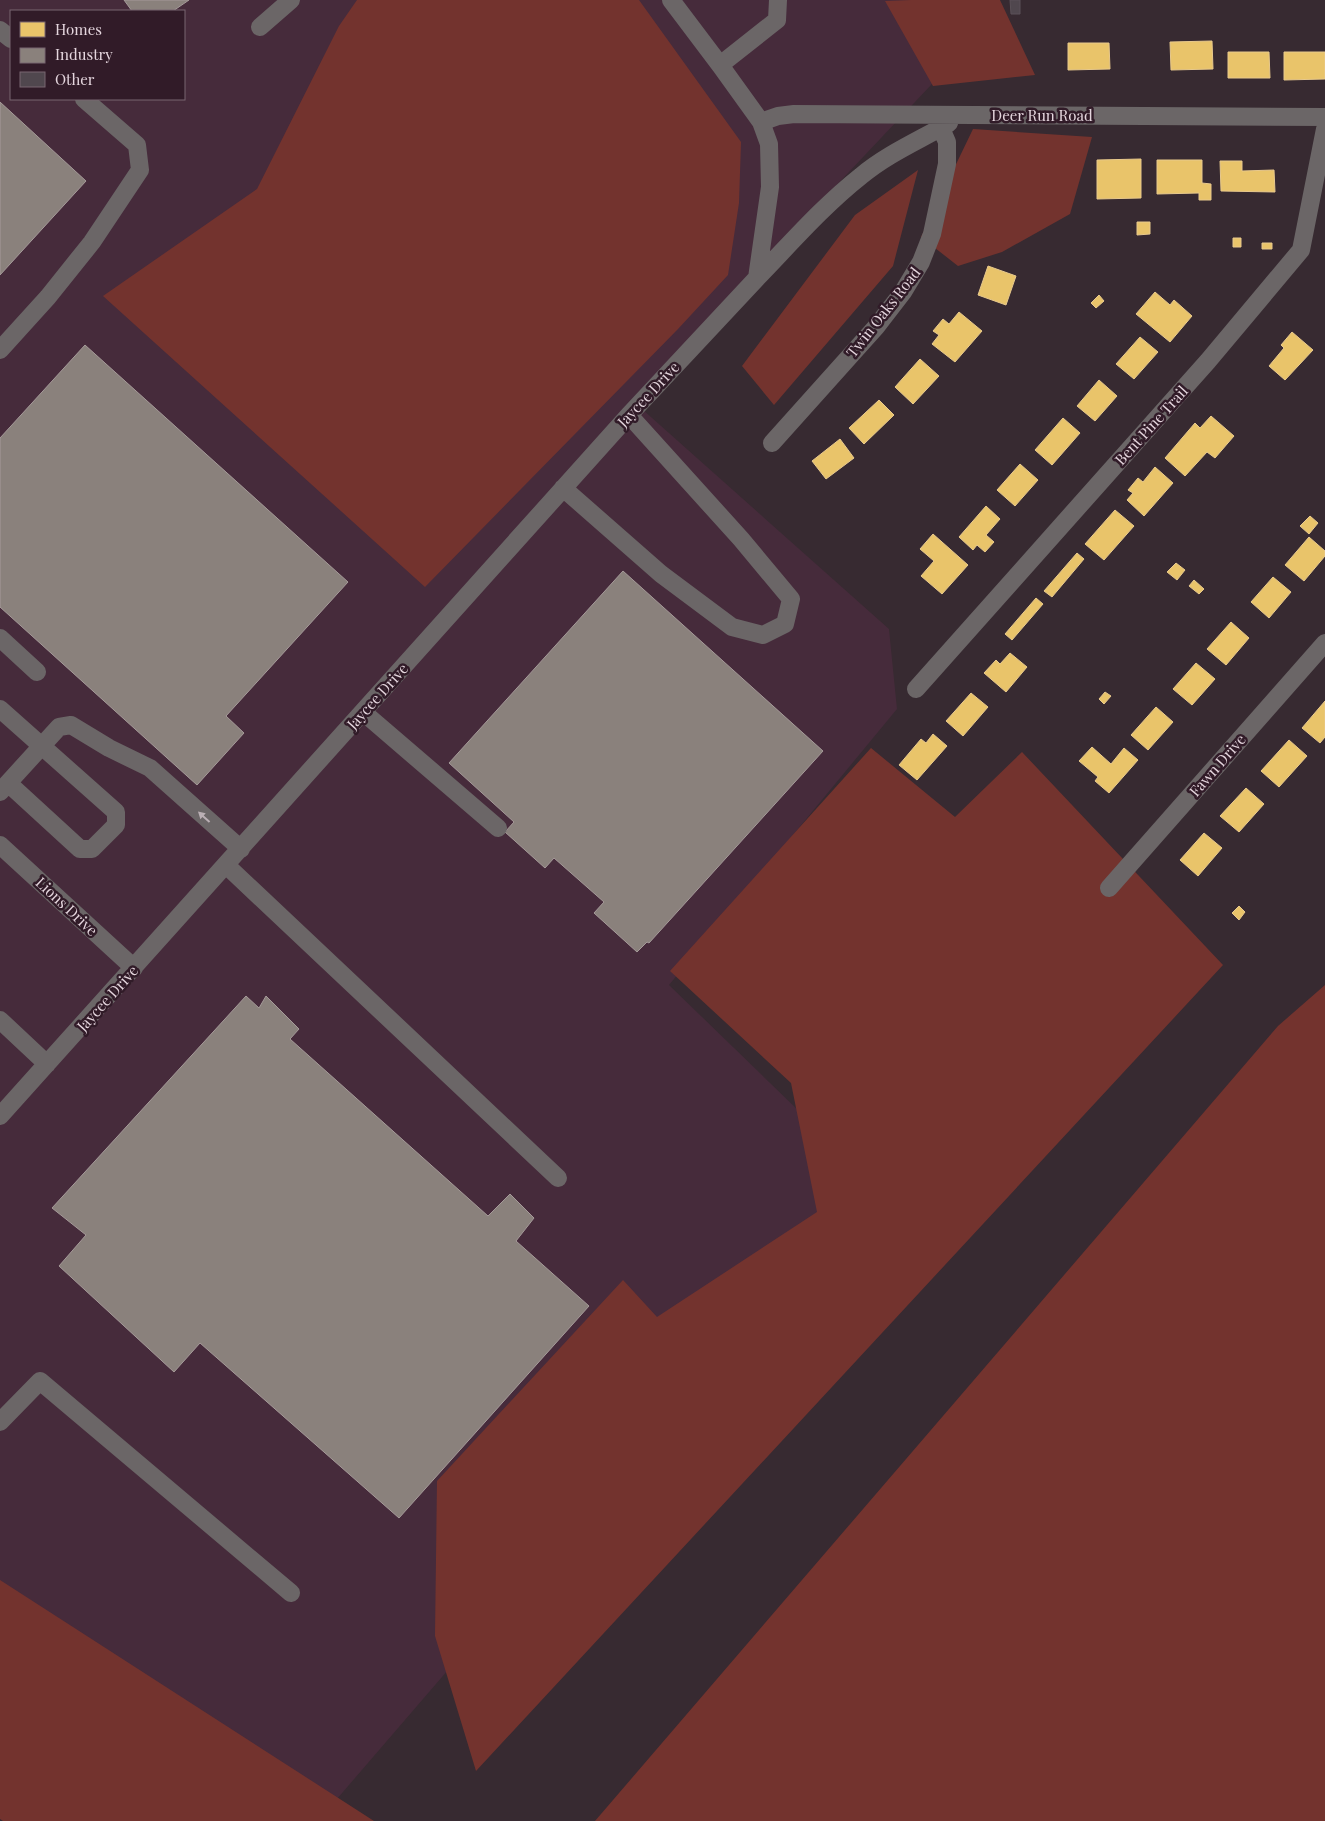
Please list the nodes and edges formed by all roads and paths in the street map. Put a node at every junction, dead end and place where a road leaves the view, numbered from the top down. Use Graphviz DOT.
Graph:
graph roads {
  1 [pos="291,0"];
  2 [pos="671,0"];
  3 [pos="778,0"];
  4 [pos="260,27"];
  5 [pos="0,30"];
  6 [pos="10,38"];
  7 [pos="720,65"];
  8 [pos="85,100"];
  9 [pos="962,115"];
  10 [pos="1325,117"];
  11 [pos="761,122"];
  12 [pos="941,128"];
  13 [pos="1325,129"];
  14 [pos="757,278"];
  15 [pos="0,350"];
  16 [pos="628,415"];
  17 [pos="772,443"];
  18 [pos="563,488"];
  19 [pos="0,638"];
  20 [pos="1325,643"];
  21 [pos="37,672"];
  22 [pos="916,689"];
  23 [pos="0,709"];
  24 [pos="362,712"];
  25 [pos="41,746"];
  26 [pos="4,788"];
  27 [pos="498,828"];
  28 [pos="0,845"];
  29 [pos="241,849"];
  30 [pos="226,865"];
  31 [pos="1109,888"];
  32 [pos="134,968"];
  33 [pos="0,1020"];
  34 [pos="47,1064"];
  35 [pos="0,1116"];
  36 [pos="558,1178"];
  37 [pos="0,1422"];
  38 [pos="291,1592"];
  1 -- 4 [label="street"];
  2 -- 7 [label="street"];
  3 -- 7 [label="street"];
  5 -- 6 [label="street"];
  7 -- 11 [label="street"];
  8 -- 15 [label="street"];
  9 -- 10 [label="street, Deer Run Road"];
  9 -- 11 [label="street, Deer Run Road"];
  9 -- 12 [label="street, Jaycee Drive"];
  11 -- 14 [label="street"];
  12 -- 14 [label="street, Jaycee Drive"];
  12 -- 17 [label="street, Twin Oaks Road"];
  13 -- 22 [label="street, Bent Pine Trail"];
  14 -- 16 [label="street, Jaycee Drive"];
  16 -- 18 [label="street, Jaycee Drive"];
  16 -- 18 [label="street"];
  18 -- 24 [label="street, Jaycee Drive"];
  19 -- 21 [label="street"];
  20 -- 31 [label="street, Fawn Drive"];
  23 -- 25 [label="street"];
  24 -- 27 [label="street"];
  24 -- 29 [label="street, Jaycee Drive"];
  25 -- 26 [label="street"];
  25 -- 26 [label="street"];
  29 -- 25 [label="street, one-way"];
  28 -- 32 [label="street, Lions Drive"];
  29 -- 30 [label="street, Jaycee Drive"];
  30 -- 32 [label="street, Jaycee Drive"];
  30 -- 36 [label="street"];
  32 -- 34 [label="street, Jaycee Drive"];
  33 -- 34 [label="street"];
  34 -- 35 [label="street, Jaycee Drive"];
  37 -- 38 [label="street"];
}
